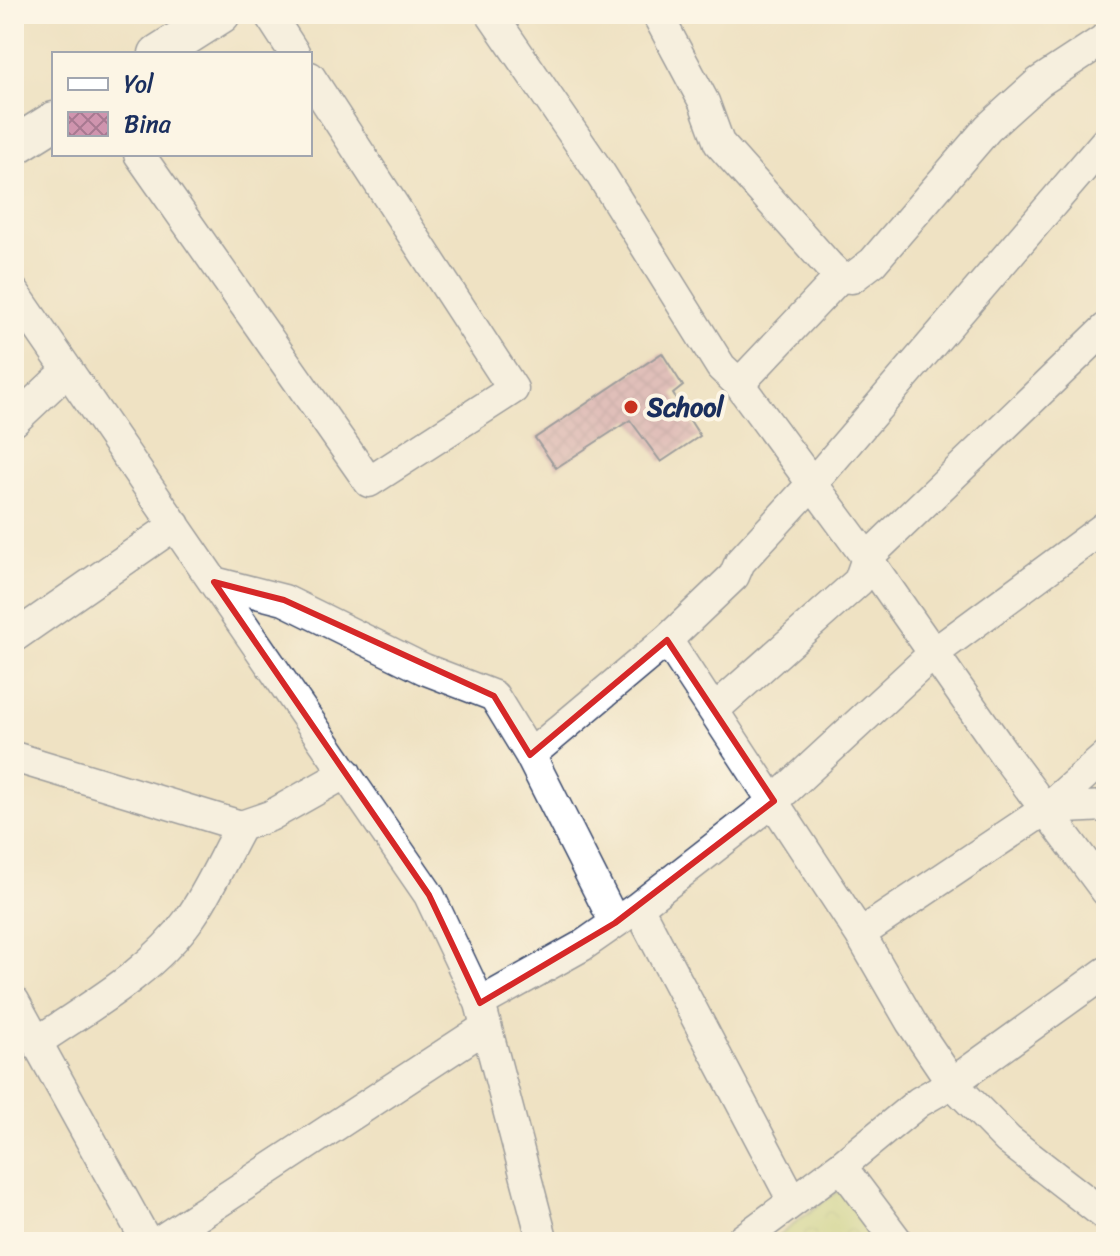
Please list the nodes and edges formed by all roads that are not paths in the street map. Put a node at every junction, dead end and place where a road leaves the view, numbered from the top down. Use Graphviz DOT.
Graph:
graph roads {
  1 [pos="221,14"];
  2 [pos="269,14"];
  3 [pos="491,14"];
  4 [pos="657,14"];
  5 [pos="1106,38"];
  6 [pos="161,52"];
  7 [pos="294,52"];
  8 [pos="312,80"];
  9 [pos="52,122"];
  10 [pos="1106,141"];
  11 [pos="14,146"];
  12 [pos="140,156"];
  13 [pos="840,277"];
  14 [pos="14,292"];
  15 [pos="1106,328"];
  16 [pos="68,370"];
  17 [pos="739,384"];
  18 [pos="14,421"];
  19 [pos="812,484"];
  20 [pos="175,525"];
  21 [pos="1106,526"];
  22 [pos="867,558"];
  23 [pos="214,582"];
  24 [pos="14,637"];
  25 [pos="667,640"];
  26 [pos="934,653"];
  27 [pos="715,709"];
  28 [pos="530,755"];
  29 [pos="1106,756"];
  30 [pos="14,757"];
  31 [pos="346,773"];
  32 [pos="774,801"];
  33 [pos="1106,806"];
  34 [pos="1046,809"];
  35 [pos="241,826"];
  36 [pos="1106,891"];
  37 [pos="626,915"];
  38 [pos="860,934"];
  39 [pos="1106,972"];
  40 [pos="14,1001"];
  41 [pos="483,1015"];
  42 [pos="37,1042"];
  43 [pos="952,1083"];
  44 [pos="841,1166"];
  45 [pos="793,1201"];
  46 [pos="1106,1216"];
  47 [pos="537,1239"];
  48 [pos="147,1242"];
  49 [pos="158,1242"];
  50 [pos="739,1242"];
  51 [pos="898,1242"];
  1 -- 6 [label="main road"];
  2 -- 7 [label="street"];
  3 -- 17 [label="street"];
  4 -- 13 [label="street"];
  5 -- 13 [label="street"];
  8 -- 12 [label="street"];
  9 -- 11 [label="main road"];
  10 -- 19 [label="street"];
  13 -- 17 [label="street"];
  14 -- 16 [label="street"];
  15 -- 22 [label="street"];
  16 -- 18 [label="street"];
  16 -- 20 [label="street"];
  17 -- 19 [label="street"];
  19 -- 22 [label="street"];
  19 -- 25 [label="street"];
  20 -- 23 [label="street"];
  20 -- 24 [label="street"];
  21 -- 26 [label="street"];
  22 -- 26 [label="street"];
  22 -- 27 [label="street"];
  23 -- 28 [label="street"];
  23 -- 31 [label="street"];
  25 -- 27 [label="street"];
  25 -- 28 [label="street"];
  26 -- 32 [label="street"];
  26 -- 34 [label="street"];
  27 -- 32 [label="street"];
  28 -- 37 [label="street"];
  29 -- 34 [label="street"];
  30 -- 35 [label="street"];
  31 -- 35 [label="street"];
  31 -- 41 [label="street"];
  32 -- 37 [label="street"];
  32 -- 38 [label="street"];
  33 -- 34 [label="street"];
  34 -- 36 [label="street"];
  34 -- 38 [label="street"];
  35 -- 42 [label="street"];
  37 -- 41 [label="street"];
  37 -- 45 [label="street"];
  38 -- 43 [label="street"];
  39 -- 43 [label="street"];
  40 -- 42 [label="street"];
  41 -- 47 [label="street"];
  41 -- 49 [label="street"];
  42 -- 48 [label="street"];
  43 -- 44 [label="street"];
  43 -- 46 [label="street"];
  44 -- 45 [label="street"];
  44 -- 51 [label="street"];
  45 -- 50 [label="street"];
}
